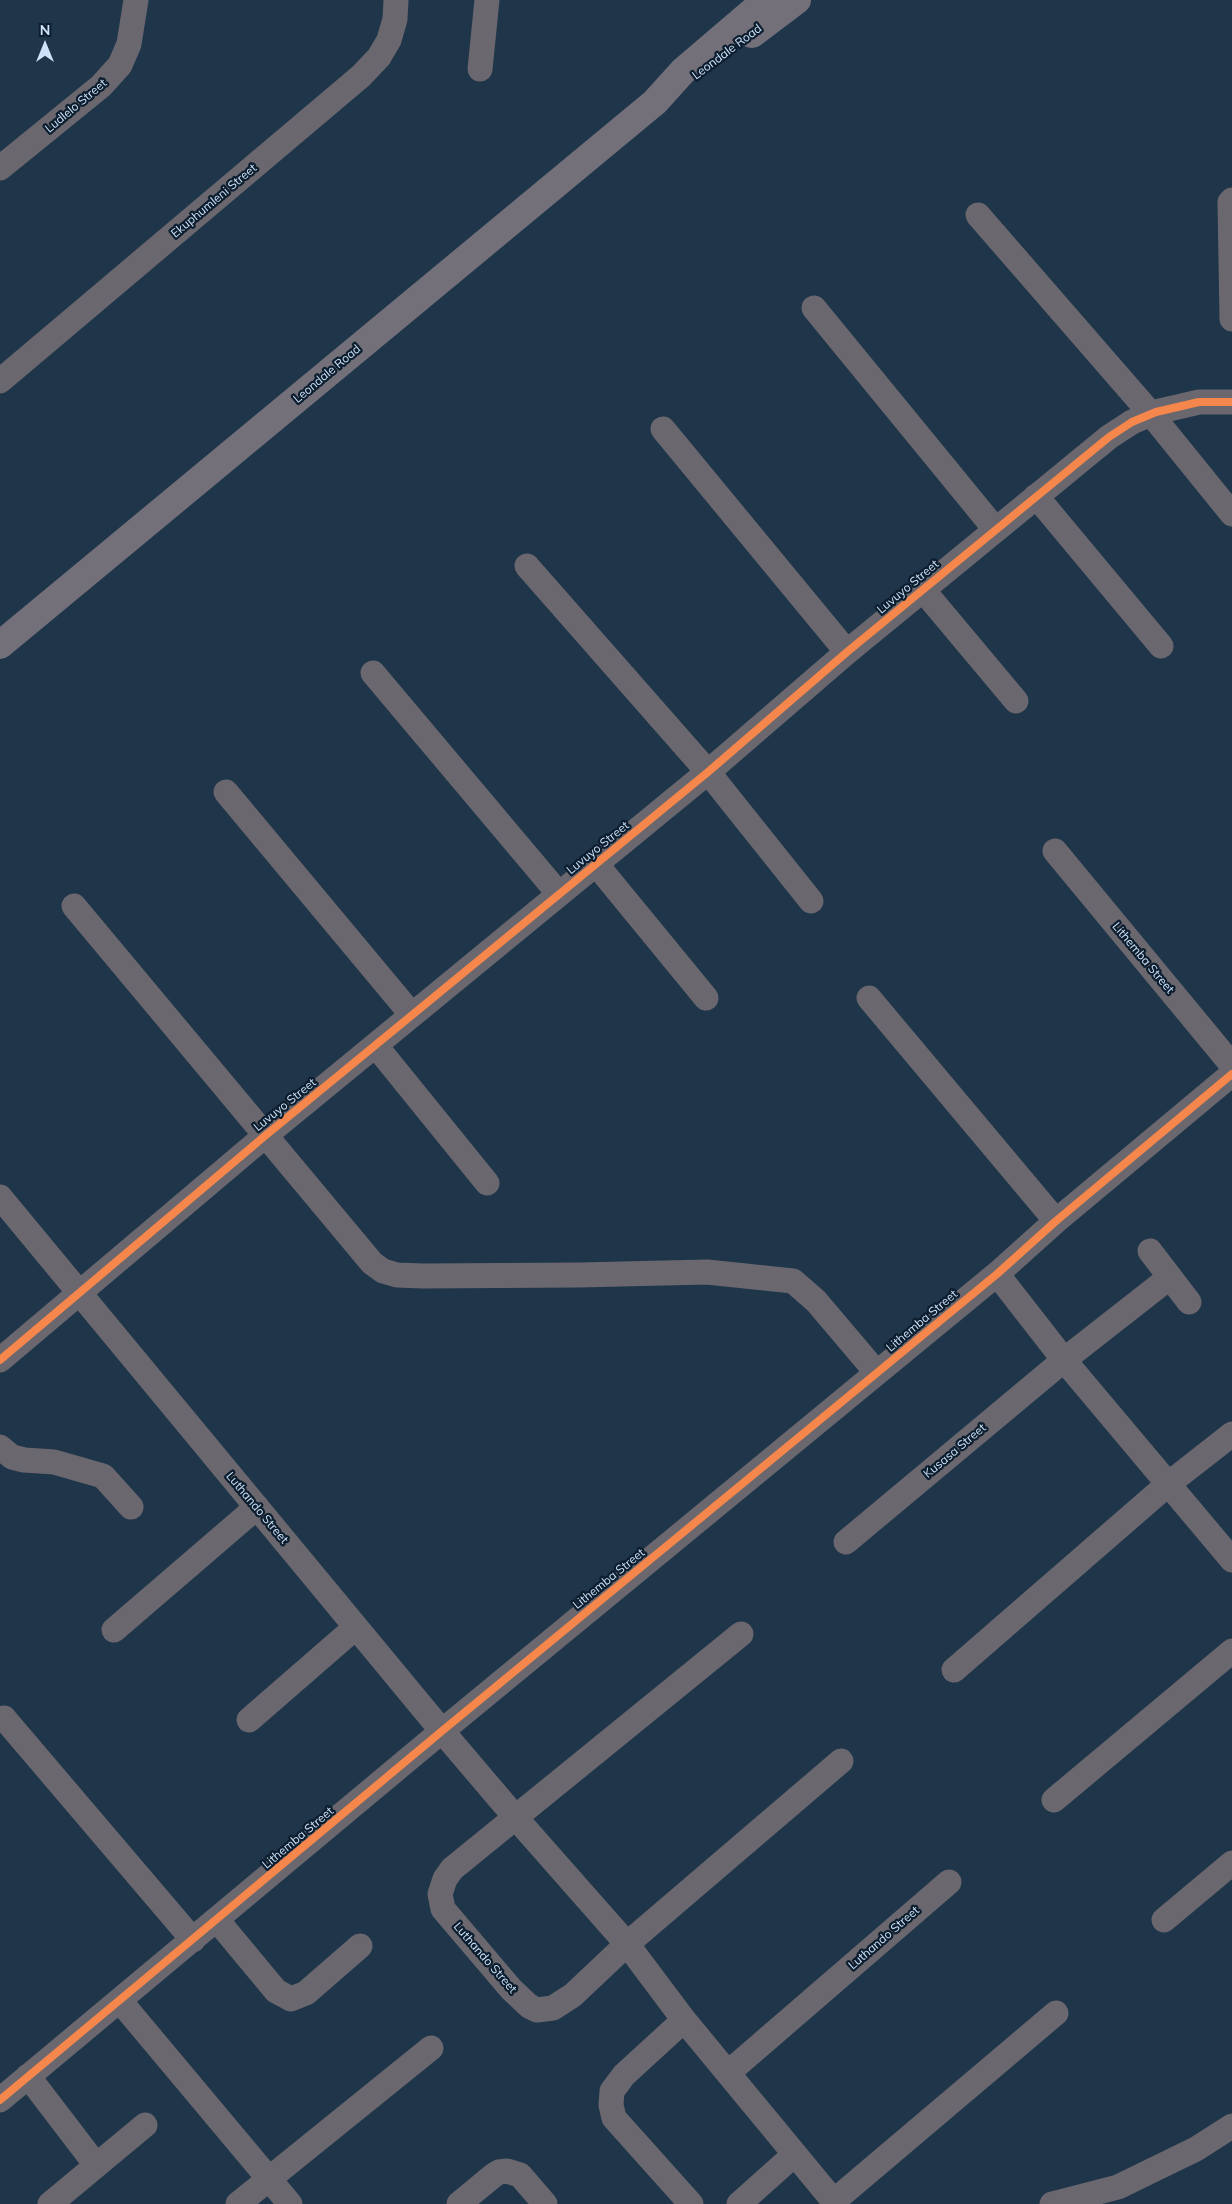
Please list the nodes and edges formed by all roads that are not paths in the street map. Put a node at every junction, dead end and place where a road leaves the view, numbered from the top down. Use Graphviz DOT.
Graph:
graph roads {
  1 [pos="136,0"];
  2 [pos="396,0"];
  3 [pos="487,0"];
  4 [pos="766,0"];
  5 [pos="797,0"];
  6 [pos="480,69"];
  7 [pos="654,102"];
  8 [pos="0,168"];
  9 [pos="1232,200"];
  10 [pos="978,215"];
  11 [pos="814,308"];
  12 [pos="1232,318"];
  13 [pos="0,381"];
  14 [pos="1232,402"];
  15 [pos="1151,414"];
  16 [pos="663,429"];
  17 [pos="1036,496"];
  18 [pos="1232,514"];
  19 [pos="996,529"];
  20 [pos="527,566"];
  21 [pos="922,590"];
  22 [pos="0,645"];
  23 [pos="1161,646"];
  24 [pos="847,652"];
  25 [pos="374,674"];
  26 [pos="1016,701"];
  27 [pos="708,772"];
  28 [pos="226,792"];
  29 [pos="1055,851"];
  30 [pos="596,864"];
  31 [pos="559,894"];
  32 [pos="811,901"];
  33 [pos="74,906"];
  34 [pos="706,998"];
  35 [pos="869,998"];
  36 [pos="412,1015"];
  37 [pos="376,1046"];
  38 [pos="1232,1066"];
  39 [pos="1232,1074"];
  40 [pos="266,1135"];
  41 [pos="487,1183"];
  42 [pos="0,1197"];
  43 [pos="1056,1221"];
  44 [pos="1150,1251"];
  45 [pos="997,1274"];
  46 [pos="1170,1278"];
  47 [pos="80,1293"];
  48 [pos="1189,1302"];
  49 [pos="0,1360"];
  50 [pos="1064,1360"];
  51 [pos="877,1373"];
  52 [pos="1232,1434"];
  53 [pos="0,1447"];
  54 [pos="1167,1485"];
  55 [pos="131,1507"];
  56 [pos="257,1507"];
  57 [pos="846,1542"];
  58 [pos="1232,1560"];
  59 [pos="356,1628"];
  60 [pos="114,1630"];
  61 [pos="741,1634"];
  62 [pos="1232,1651"];
  63 [pos="954,1670"];
  64 [pos="4,1718"];
  65 [pos="249,1720"];
  66 [pos="442,1732"];
  67 [pos="841,1761"];
  68 [pos="1054,1800"];
  69 [pos="516,1818"];
  70 [pos="1232,1863"];
  71 [pos="949,1882"];
  72 [pos="217,1920"];
  73 [pos="1164,1920"];
  74 [pos="193,1940"];
  75 [pos="627,1944"];
  76 [pos="360,1946"];
  77 [pos="120,2001"];
  78 [pos="1056,2013"];
  79 [pos="684,2020"];
  80 [pos="431,2048"];
  81 [pos="729,2072"];
  82 [pos="10,2087"];
  83 [pos="145,2125"];
  84 [pos="1232,2126"];
  85 [pos="795,2154"];
  86 [pos="96,2165"];
  87 [pos="269,2178"];
  88 [pos="835,2202"];
  89 [pos="50,2204"];
  90 [pos="238,2204"];
  91 [pos="290,2204"];
  92 [pos="459,2204"];
  93 [pos="545,2204"];
  94 [pos="691,2204"];
  95 [pos="739,2204"];
  96 [pos="1052,2204"];
  1 -- 8 [label="street, Ludlelo Street"];
  2 -- 13 [label="street, Ekuphumleni Street"];
  3 -- 6 [label="street"];
  4 -- 7 [label="main road, Leondale Road"];
  5 -- 7 [label="main road, Leondale Road"];
  7 -- 22 [label="main road, Leondale Road"];
  9 -- 12 [label="street"];
  10 -- 15 [label="street"];
  11 -- 19 [label="street"];
  14 -- 15 [label="street, Luvuyo Street"];
  15 -- 17 [label="street, Luvuyo Street"];
  15 -- 18 [label="street"];
  16 -- 24 [label="street"];
  17 -- 19 [label="street, Luvuyo Street"];
  17 -- 23 [label="street"];
  19 -- 21 [label="street, Luvuyo Street"];
  20 -- 27 [label="street"];
  21 -- 24 [label="street, Luvuyo Street"];
  21 -- 26 [label="street"];
  24 -- 27 [label="street, Luvuyo Street"];
  25 -- 31 [label="street"];
  27 -- 30 [label="street, Luvuyo Street"];
  27 -- 32 [label="street"];
  28 -- 36 [label="street"];
  29 -- 38 [label="street, Lithemba Street"];
  30 -- 31 [label="street, Luvuyo Street"];
  30 -- 34 [label="street"];
  31 -- 36 [label="street, Luvuyo Street"];
  33 -- 40 [label="street, Luvuyo Street"];
  35 -- 43 [label="street"];
  36 -- 37 [label="street, Luvuyo Street"];
  37 -- 40 [label="street, Luvuyo Street"];
  37 -- 41 [label="street"];
  39 -- 43 [label="street, Lithemba Street"];
  40 -- 47 [label="street, Luvuyo Street"];
  40 -- 51 [label="street, Luvuyo Street"];
  42 -- 47 [label="street, Luthando Street"];
  43 -- 45 [label="street, Lithemba Street"];
  44 -- 46 [label="street"];
  45 -- 50 [label="street"];
  45 -- 51 [label="street, Lithemba Street"];
  46 -- 48 [label="street"];
  46 -- 50 [label="street, Kusasa Street"];
  47 -- 49 [label="street, Luvuyo Street"];
  47 -- 56 [label="street, Luthando Street"];
  50 -- 54 [label="street"];
  50 -- 57 [label="street, Kusasa Street"];
  51 -- 66 [label="street, Lithemba Street"];
  52 -- 54 [label="street"];
  53 -- 55 [label="street"];
  54 -- 58 [label="street"];
  54 -- 63 [label="street"];
  56 -- 59 [label="street, Luthando Street"];
  56 -- 60 [label="street"];
  59 -- 65 [label="street"];
  59 -- 66 [label="street, Luthando Street"];
  61 -- 69 [label="street, Luthando Street"];
  62 -- 68 [label="street"];
  64 -- 74 [label="street"];
  66 -- 69 [label="street, Luthando Street"];
  66 -- 72 [label="street, Lithemba Street"];
  67 -- 75 [label="street, Luthando Street"];
  69 -- 75 [label="street, Luthando Street"];
  69 -- 75 [label="street, Luthando Street"];
  70 -- 73 [label="street"];
  71 -- 81 [label="street, Luthando Street"];
  72 -- 74 [label="street, Lithemba Street"];
  72 -- 76 [label="street"];
  74 -- 77 [label="street, Lithemba Street"];
  75 -- 79 [label="street, Luthando Street"];
  77 -- 82 [label="street, Lithemba Street"];
  77 -- 87 [label="street"];
  78 -- 88 [label="street, Luthando Street"];
  79 -- 81 [label="street, Luthando Street"];
  79 -- 94 [label="street"];
  80 -- 87 [label="street"];
  81 -- 85 [label="street, Luthando Street"];
  82 -- 86 [label="street, Lithemba Street"];
  83 -- 86 [label="street"];
  84 -- 96 [label="street"];
  85 -- 88 [label="street, Luthando Street"];
  85 -- 95 [label="street"];
  86 -- 89 [label="street"];
  87 -- 90 [label="street"];
  87 -- 91 [label="street"];
  92 -- 93 [label="street"];
}
